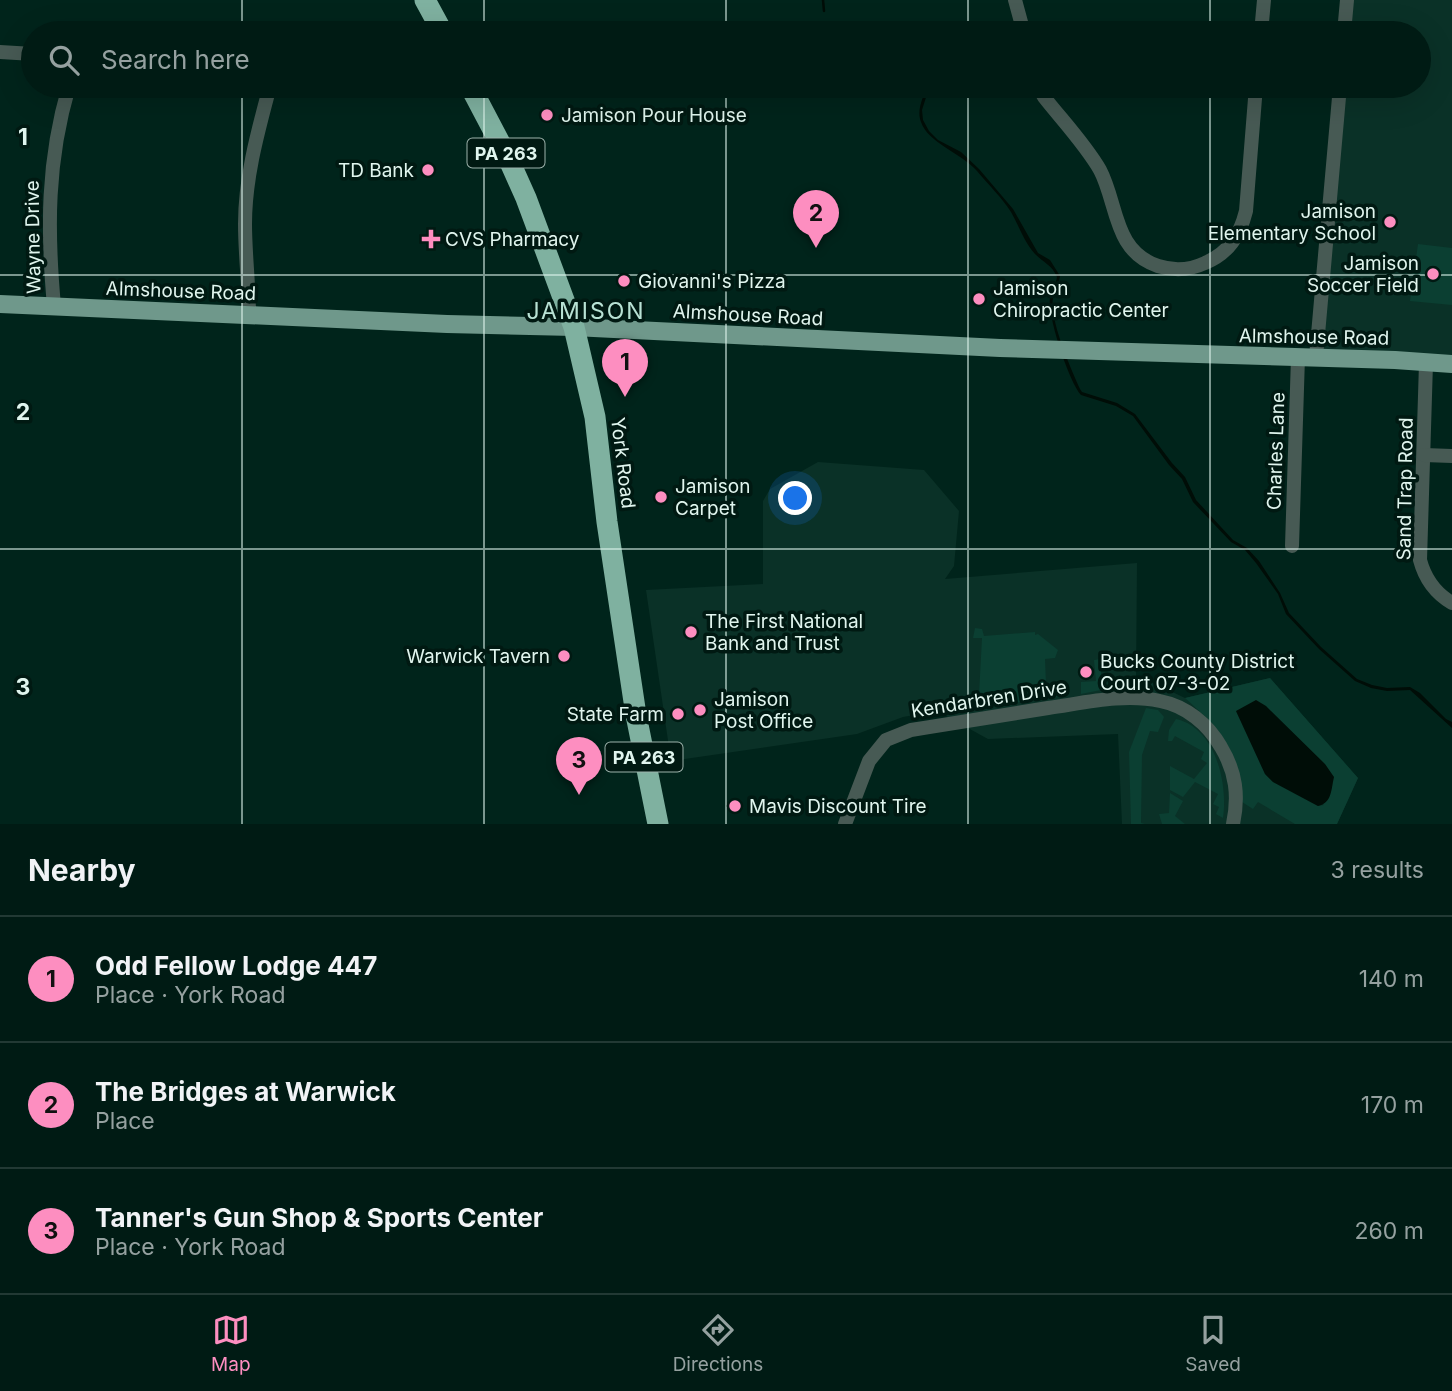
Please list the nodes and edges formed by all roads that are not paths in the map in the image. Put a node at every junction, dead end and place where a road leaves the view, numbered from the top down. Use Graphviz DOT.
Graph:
graph roads {
  1 [pos="425,0"];
  2 [pos="1015,0"];
  3 [pos="1264,0"];
  4 [pos="1348,0"];
  5 [pos="436,21"];
  6 [pos="1021,21"];
  7 [pos="1262,21"];
  8 [pos="1346,21"];
  9 [pos="0,52"];
  10 [pos="21,53"];
  11 [pos="66,98"];
  12 [pos="267,98"];
  13 [pos="476,98"];
  14 [pos="1045,98"];
  15 [pos="1253,98"];
  16 [pos="1339,98"];
  17 [pos="0,304"];
  18 [pos="54,306"];
  19 [pos="249,315"];
  20 [pos="574,327"];
  21 [pos="1307,357"];
  22 [pos="1426,363"];
  23 [pos="1452,364"];
  24 [pos="1423,455"];
  25 [pos="1452,456"];
  26 [pos="1292,546"];
  27 [pos="1452,603"];
  28 [pos="659,824"];
  29 [pos="845,824"];
  30 [pos="1233,824"];
  1 -- 5 [label="highway"];
  2 -- 6 [label="street"];
  3 -- 7 [label="street"];
  4 -- 8 [label="street"];
  9 -- 10 [label="street"];
  11 -- 18 [label="street, Wayne Drive"];
  12 -- 19 [label="street"];
  13 -- 20 [label="highway, York Road / PA 263"];
  14 -- 15 [label="street"];
  16 -- 21 [label="street, Charles Lane"];
  17 -- 18 [label="main road, Almshouse Road"];
  18 -- 19 [label="main road, Almshouse Road"];
  19 -- 20 [label="main road, Almshouse Road"];
  20 -- 21 [label="main road, Almshouse Road"];
  20 -- 28 [label="highway, York Road / PA 263"];
  21 -- 22 [label="main road, Almshouse Road"];
  21 -- 26 [label="street, Charles Lane"];
  22 -- 23 [label="main road, Almshouse Road"];
  22 -- 24 [label="street, Sand Trap Road"];
  24 -- 25 [label="street"];
  24 -- 27 [label="street, Sand Trap Road"];
  29 -- 30 [label="street, Kendarbren Drive"];
}
